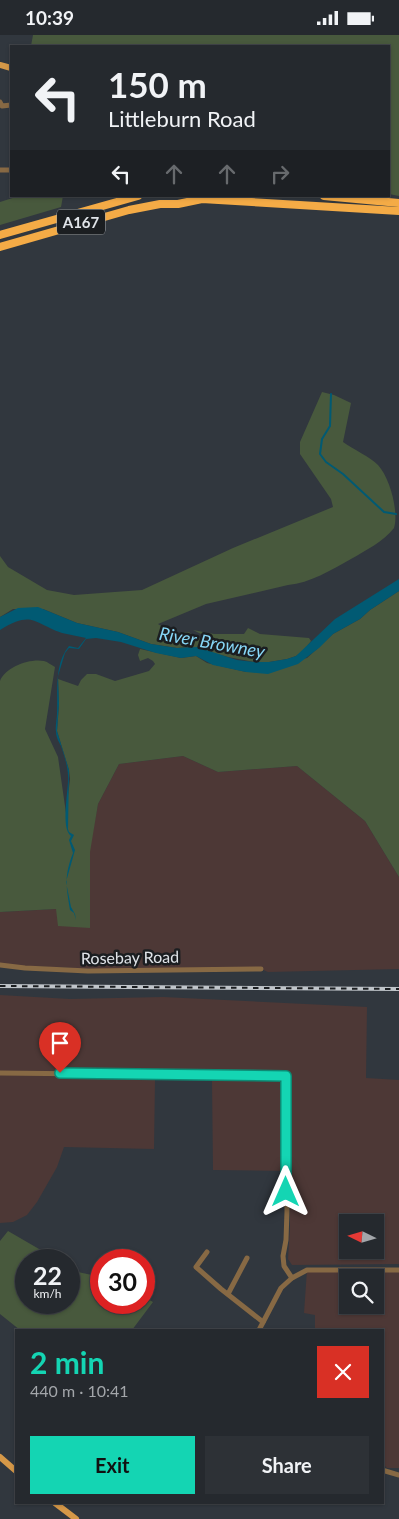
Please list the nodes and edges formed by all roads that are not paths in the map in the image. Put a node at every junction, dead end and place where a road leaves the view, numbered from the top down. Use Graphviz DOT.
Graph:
graph roads {
  1 [pos="0,102"];
  2 [pos="10,105"];
  3 [pos="134,197"];
  4 [pos="172,197"];
  5 [pos="335,197"];
  6 [pos="189,200"];
  7 [pos="399,203"];
  8 [pos="399,211"];
  9 [pos="0,235"];
  10 [pos="0,247"];
  11 [pos="0,965"];
  12 [pos="261,969"];
  13 [pos="0,1073"];
  14 [pos="207,1252"];
  15 [pos="247,1258"];
  16 [pos="399,1270"];
  17 [pos="292,1278"];
  18 [pos="228,1294"];
  19 [pos="263,1322"];
  20 [pos="259,1329"];
  21 [pos="0,1457"];
  22 [pos="15,1470"];
  23 [pos="384,1471"];
  24 [pos="399,1475"];
  25 [pos="56,1504"];
  26 [pos="76,1519"];
  1 -- 2 [label="street"];
  3 -- 9 [label="highway, A167"];
  4 -- 6 [label="highway"];
  5 -- 7 [label="highway"];
  6 -- 8 [label="highway, A167"];
  6 -- 10 [label="highway, A167"];
  11 -- 12 [label="street, Rosebay Road"];
  13 -- 17 [label="street"];
  14 -- 18 [label="street"];
  15 -- 18 [label="street"];
  16 -- 17 [label="street"];
  17 -- 19 [label="street"];
  18 -- 19 [label="street"];
  19 -- 20 [label="street"];
  21 -- 22 [label="main road"];
  23 -- 24 [label="street"];
  25 -- 26 [label="main road"];
}
